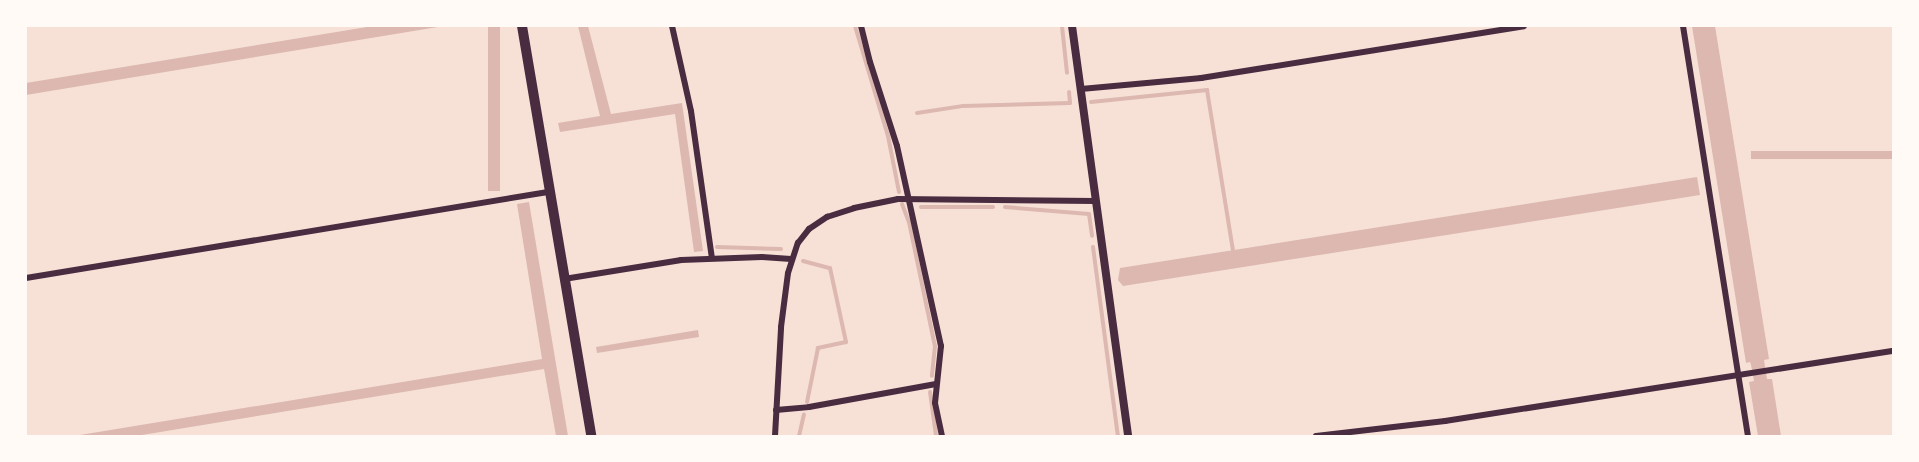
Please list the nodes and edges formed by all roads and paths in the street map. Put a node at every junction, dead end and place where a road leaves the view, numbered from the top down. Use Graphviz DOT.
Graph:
graph roads {
  1 [pos="522,26"];
  2 [pos="672,26"];
  3 [pos="861,26"];
  4 [pos="1072,26"];
  5 [pos="1524,26"];
  6 [pos="1683,26"];
  7 [pos="1081,89"];
  8 [pos="548,192"];
  9 [pos="908,198"];
  10 [pos="1095,201"];
  11 [pos="712,258"];
  12 [pos="792,259"];
  13 [pos="26,278"];
  14 [pos="563,279"];
  15 [pos="1893,351"];
  16 [pos="1738,375"];
  17 [pos="936,384"];
  18 [pos="776,410"];
  19 [pos="591,436"];
  20 [pos="775,436"];
  21 [pos="942,436"];
  22 [pos="1128,436"];
  23 [pos="1316,436"];
  24 [pos="1748,436"];
  1 -- 8 [label="highway"];
  2 -- 11 [label="street"];
  3 -- 9 [label="street"];
  4 -- 7 [label="street"];
  5 -- 7 [label="street"];
  6 -- 16 [label="street"];
  7 -- 10 [label="street"];
  8 -- 13 [label="street"];
  8 -- 14 [label="highway"];
  9 -- 10 [label="street"];
  9 -- 12 [label="street"];
  9 -- 17 [label="street"];
  10 -- 22 [label="street"];
  11 -- 12 [label="street"];
  11 -- 14 [label="street"];
  12 -- 18 [label="street"];
  14 -- 19 [label="highway"];
  15 -- 16 [label="street"];
  16 -- 23 [label="street"];
  16 -- 24 [label="street"];
  17 -- 18 [label="street"];
  17 -- 21 [label="street"];
  18 -- 20 [label="street"];
}
